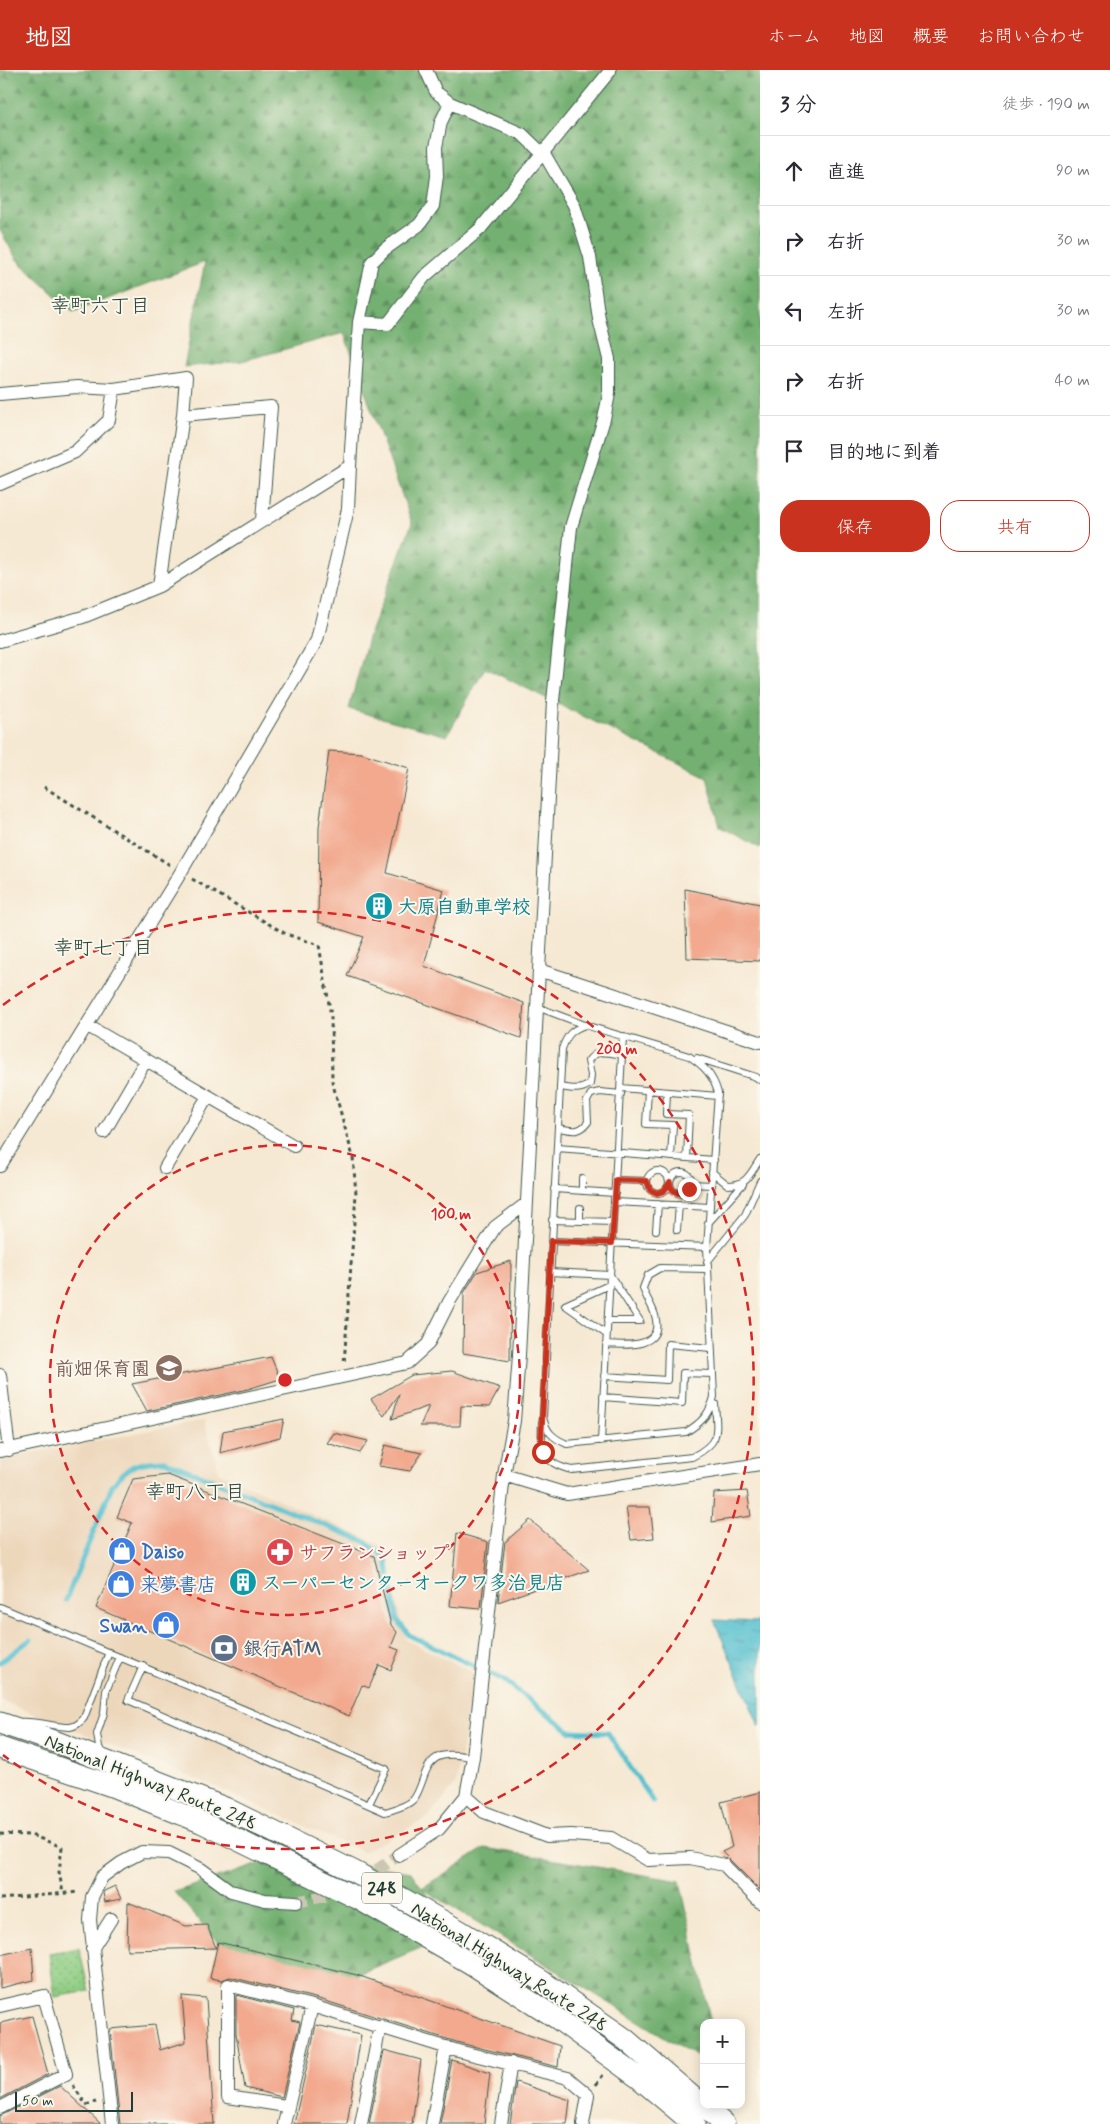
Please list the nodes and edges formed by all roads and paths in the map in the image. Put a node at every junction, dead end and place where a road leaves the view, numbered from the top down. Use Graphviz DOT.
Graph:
graph roads {
  1 [pos="426,70"];
  2 [pos="610,71"];
  3 [pos="450,103"];
  4 [pos="542,152"];
  5 [pos="359,322"];
  6 [pos="114,389"];
  7 [pos="0,394"];
  8 [pos="184,415"];
  9 [pos="350,466"];
  10 [pos="0,484"];
  11 [pos="262,520"];
  12 [pos="159,586"];
  13 [pos="0,641"];
  14 [pos="44,787"];
  15 [pos="181,872"];
  16 [pos="539,970"];
  17 [pos="536,1007"];
  18 [pos="585,1025"];
  19 [pos="88,1026"];
  20 [pos="623,1036"];
  21 [pos="760,1042"];
  22 [pos="622,1055"];
  23 [pos="688,1056"];
  24 [pos="146,1060"];
  25 [pos="760,1080"];
  26 [pos="560,1087"];
  27 [pos="648,1090"];
  28 [pos="621,1091"];
  29 [pos="666,1092"];
  30 [pos="208,1096"];
  31 [pos="718,1096"];
  32 [pos="558,1128"];
  33 [pos="104,1132"];
  34 [pos="294,1146"];
  35 [pos="557,1148"];
  36 [pos="617,1153"];
  37 [pos="671,1157"];
  38 [pos="686,1158"];
  39 [pos="760,1159"];
  40 [pos="714,1160"];
  41 [pos="0,1166"];
  42 [pos="165,1168"];
  43 [pos="712,1172"];
  44 [pos="582,1178"];
  45 [pos="616,1180"];
  46 [pos="647,1181"];
  47 [pos="670,1182"];
  48 [pos="760,1182"];
  49 [pos="743,1183"];
  50 [pos="691,1184"];
  51 [pos="712,1185"];
  52 [pos="554,1189"];
  53 [pos="582,1191"];
  54 [pos="615,1193"];
  55 [pos="527,1202"];
  56 [pos="615,1202"];
  57 [pos="658,1204"];
  58 [pos="678,1205"];
  59 [pos="710,1207"];
  60 [pos="580,1208"];
  61 [pos="552,1220"];
  62 [pos="580,1221"];
  63 [pos="613,1222"];
  64 [pos="708,1223"];
  65 [pos="656,1230"];
  66 [pos="677,1230"];
  67 [pos="551,1241"];
  68 [pos="612,1243"];
  69 [pos="707,1247"];
  70 [pos="707,1262"];
  71 [pos="707,1269"];
  72 [pos="550,1272"];
  73 [pos="610,1275"];
  74 [pos="609,1285"];
  75 [pos="607,1321"];
  76 [pos="606,1334"];
  77 [pos="606,1344"];
  78 [pos="711,1348"];
  79 [pos="713,1374"];
  80 [pos="0,1375"];
  81 [pos="604,1376"];
  82 [pos="343,1377"];
  83 [pos="603,1397"];
  84 [pos="714,1397"];
  85 [pos="543,1417"];
  86 [pos="601,1440"];
  87 [pos="4,1450"];
  88 [pos="760,1464"];
  89 [pos="504,1474"];
  90 [pos="0,1607"];
  91 [pos="109,1652"];
  92 [pos="120,1656"];
  93 [pos="144,1666"];
  94 [pos="1,1723"];
  95 [pos="0,1748"];
  96 [pos="473,1757"];
  97 [pos="107,1762"];
  98 [pos="466,1796"];
  99 [pos="369,1804"];
  100 [pos="0,1834"];
  101 [pos="399,1855"];
  102 [pos="0,1899"];
  103 [pos="296,1902"];
  104 [pos="760,1902"];
  105 [pos="112,1919"];
  106 [pos="92,1949"];
  107 [pos="0,2006"];
  108 [pos="312,2006"];
  109 [pos="380,2026"];
  110 [pos="446,2047"];
  111 [pos="511,2063"];
  112 [pos="66,2074"];
  113 [pos="109,2099"];
  114 [pos="286,2106"];
  115 [pos="0,2108"];
  116 [pos="112,2124"];
  117 [pos="284,2124"];
  118 [pos="361,2124"];
  119 [pos="432,2124"];
  120 [pos="501,2124"];
  121 [pos="583,2124"];
  122 [pos="694,2124"];
  123 [pos="724,2124"];
  1 -- 3 [label="street"];
  2 -- 4 [label="street"];
  3 -- 4 [label="street"];
  3 -- 5 [label="street"];
  4 -- 5 [label="street"];
  4 -- 16 [label="street"];
  5 -- 9 [label="street"];
  6 -- 7 [label="street"];
  6 -- 8 [label="street"];
  6 -- 10 [label="street"];
  8 -- 11 [label="street"];
  8 -- 12 [label="street"];
  9 -- 11 [label="street"];
  9 -- 15 [label="street"];
  11 -- 12 [label="street"];
  12 -- 13 [label="street"];
  14 -- 15 [label="path"];
  15 -- 19 [label="street"];
  15 -- 82 [label="path"];
  16 -- 17 [label="street"];
  16 -- 21 [label="street"];
  17 -- 18 [label="lane"];
  17 -- 55 [label="street"];
  18 -- 20 [label="lane"];
  18 -- 26 [label="lane"];
  19 -- 24 [label="street"];
  19 -- 41 [label="street"];
  20 -- 22 [label="lane"];
  20 -- 23 [label="lane"];
  22 -- 26 [label="lane"];
  22 -- 28 [label="lane"];
  23 -- 25 [label="lane"];
  23 -- 31 [label="lane"];
  24 -- 30 [label="street"];
  24 -- 33 [label="street"];
  26 -- 32 [label="lane"];
  27 -- 28 [label="lane"];
  27 -- 29 [label="lane"];
  27 -- 37 [label="lane"];
  28 -- 32 [label="lane"];
  28 -- 36 [label="lane"];
  29 -- 31 [label="lane"];
  29 -- 38 [label="lane"];
  30 -- 34 [label="street"];
  30 -- 42 [label="street"];
  31 -- 40 [label="lane"];
  32 -- 35 [label="lane"];
  35 -- 36 [label="lane"];
  35 -- 52 [label="lane"];
  36 -- 37 [label="lane"];
  36 -- 45 [label="lane"];
  37 -- 38 [label="lane"];
  38 -- 40 [label="lane"];
  39 -- 49 [label="lane"];
  40 -- 43 [label="lane"];
  43 -- 49 [label="lane"];
  43 -- 51 [label="lane"];
  44 -- 53 [label="lane"];
  45 -- 46 [label="lane"];
  45 -- 54 [label="lane"];
  46 -- 47 [label="lane"];
  46 -- 47 [label="lane"];
  47 -- 50 [label="lane"];
  47 -- 50 [label="lane"];
  48 -- 70 [label="lane"];
  49 -- 64 [label="lane"];
  50 -- 51 [label="lane"];
  51 -- 59 [label="lane"];
  52 -- 53 [label="lane"];
  52 -- 61 [label="lane"];
  53 -- 54 [label="lane"];
  54 -- 56 [label="lane"];
  55 -- 82 [label="street"];
  55 -- 89 [label="street"];
  56 -- 57 [label="lane"];
  56 -- 63 [label="lane"];
  57 -- 58 [label="lane"];
  57 -- 65 [label="lane"];
  58 -- 59 [label="lane"];
  58 -- 66 [label="lane"];
  59 -- 64 [label="lane"];
  60 -- 62 [label="lane"];
  61 -- 62 [label="lane"];
  61 -- 67 [label="lane"];
  62 -- 63 [label="lane"];
  63 -- 68 [label="lane"];
  64 -- 69 [label="lane"];
  67 -- 68 [label="lane"];
  67 -- 72 [label="lane"];
  68 -- 69 [label="lane"];
  68 -- 73 [label="lane"];
  69 -- 70 [label="lane"];
  70 -- 71 [label="lane"];
  71 -- 77 [label="lane"];
  71 -- 78 [label="lane"];
  72 -- 73 [label="lane"];
  72 -- 85 [label="lane"];
  73 -- 74 [label="lane"];
  73 -- 75 [label="lane"];
  74 -- 75 [label="lane"];
  74 -- 76 [label="lane"];
  75 -- 76 [label="lane"];
  76 -- 77 [label="lane"];
  77 -- 81 [label="lane"];
  78 -- 79 [label="lane"];
  78 -- 81 [label="lane"];
  79 -- 83 [label="lane"];
  79 -- 84 [label="lane"];
  80 -- 87 [label="street"];
  81 -- 83 [label="lane"];
  82 -- 87 [label="street"];
  83 -- 86 [label="lane"];
  84 -- 85 [label="lane"];
  84 -- 86 [label="lane"];
  85 -- 86 [label="lane"];
  88 -- 89 [label="street"];
  89 -- 96 [label="street"];
  90 -- 91 [label="lane"];
  91 -- 92 [label="lane"];
  91 -- 94 [label="lane"];
  92 -- 93 [label="lane"];
  92 -- 97 [label="lane"];
  93 -- 99 [label="lane"];
  93 -- 99 [label="lane"];
  94 -- 97 [label="highway, National Highway Route 248 / 248"];
  95 -- 122 [label="highway, National Highway Route 248 / 248"];
  96 -- 98 [label="street"];
  96 -- 99 [label="lane"];
  97 -- 123 [label="highway, National Highway Route 248 / 248"];
  98 -- 101 [label="street"];
  98 -- 104 [label="street"];
  100 -- 102 [label="path"];
  103 -- 106 [label="street"];
  105 -- 106 [label="street"];
  106 -- 113 [label="street"];
  107 -- 112 [label="street"];
  108 -- 109 [label="street"];
  108 -- 114 [label="street"];
  108 -- 114 [label="street"];
  109 -- 110 [label="street"];
  109 -- 118 [label="street"];
  110 -- 111 [label="street"];
  110 -- 119 [label="street"];
  111 -- 120 [label="street"];
  111 -- 121 [label="street"];
  112 -- 113 [label="path"];
  112 -- 115 [label="street"];
  113 -- 116 [label="street"];
  114 -- 117 [label="street"];
}
